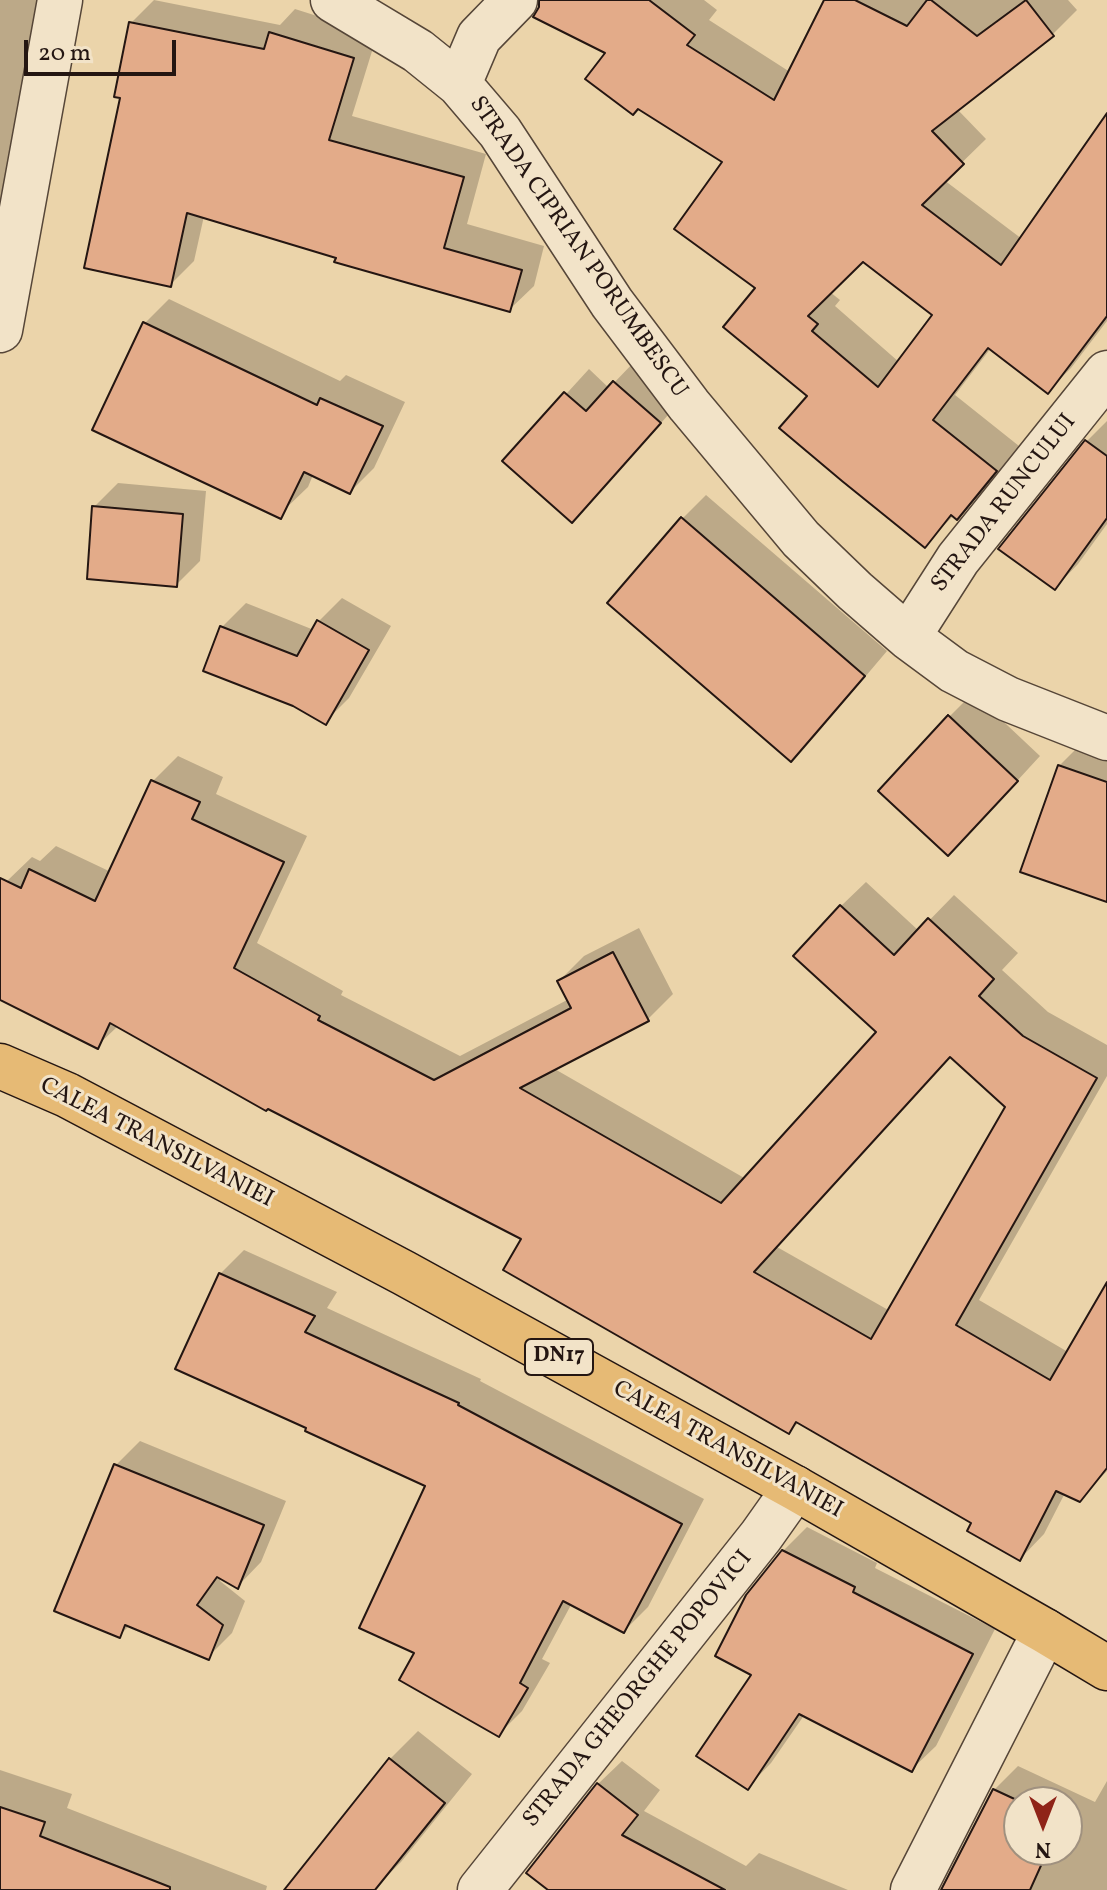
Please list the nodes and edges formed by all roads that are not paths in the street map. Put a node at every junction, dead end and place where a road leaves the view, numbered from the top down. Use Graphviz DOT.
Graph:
graph roads {
  1 [pos="60,0"];
  2 [pos="333,0"];
  3 [pos="515,0"];
  4 [pos="459,84"];
  5 [pos="0,330"];
  6 [pos="1107,373"];
  7 [pos="908,637"];
  8 [pos="1107,738"];
  9 [pos="0,1066"];
  10 [pos="795,1488"];
  11 [pos="1045,1631"];
  12 [pos="1107,1668"];
  13 [pos="480,1890"];
  14 [pos="913,1890"];
  1 -- 5 [label="street"];
  2 -- 4 [label="street, STRADA CIPRIAN PORUMBESCU"];
  3 -- 4 [label="street"];
  4 -- 7 [label="street, STRADA CIPRIAN PORUMBESCU"];
  6 -- 7 [label="street, STRADA RUNCULUI"];
  7 -- 8 [label="street, STRADA CIPRIAN PORUMBESCU"];
  9 -- 10 [label="highway, CALEA TRANSILVANIEI / DN17"];
  10 -- 11 [label="highway, CALEA TRANSILVANIEI / DN17"];
  10 -- 13 [label="street, STRADA GHEORGHE POPOVICI"];
  11 -- 12 [label="highway, CALEA TRANSILVANIEI / DN17"];
  11 -- 14 [label="street"];
}
